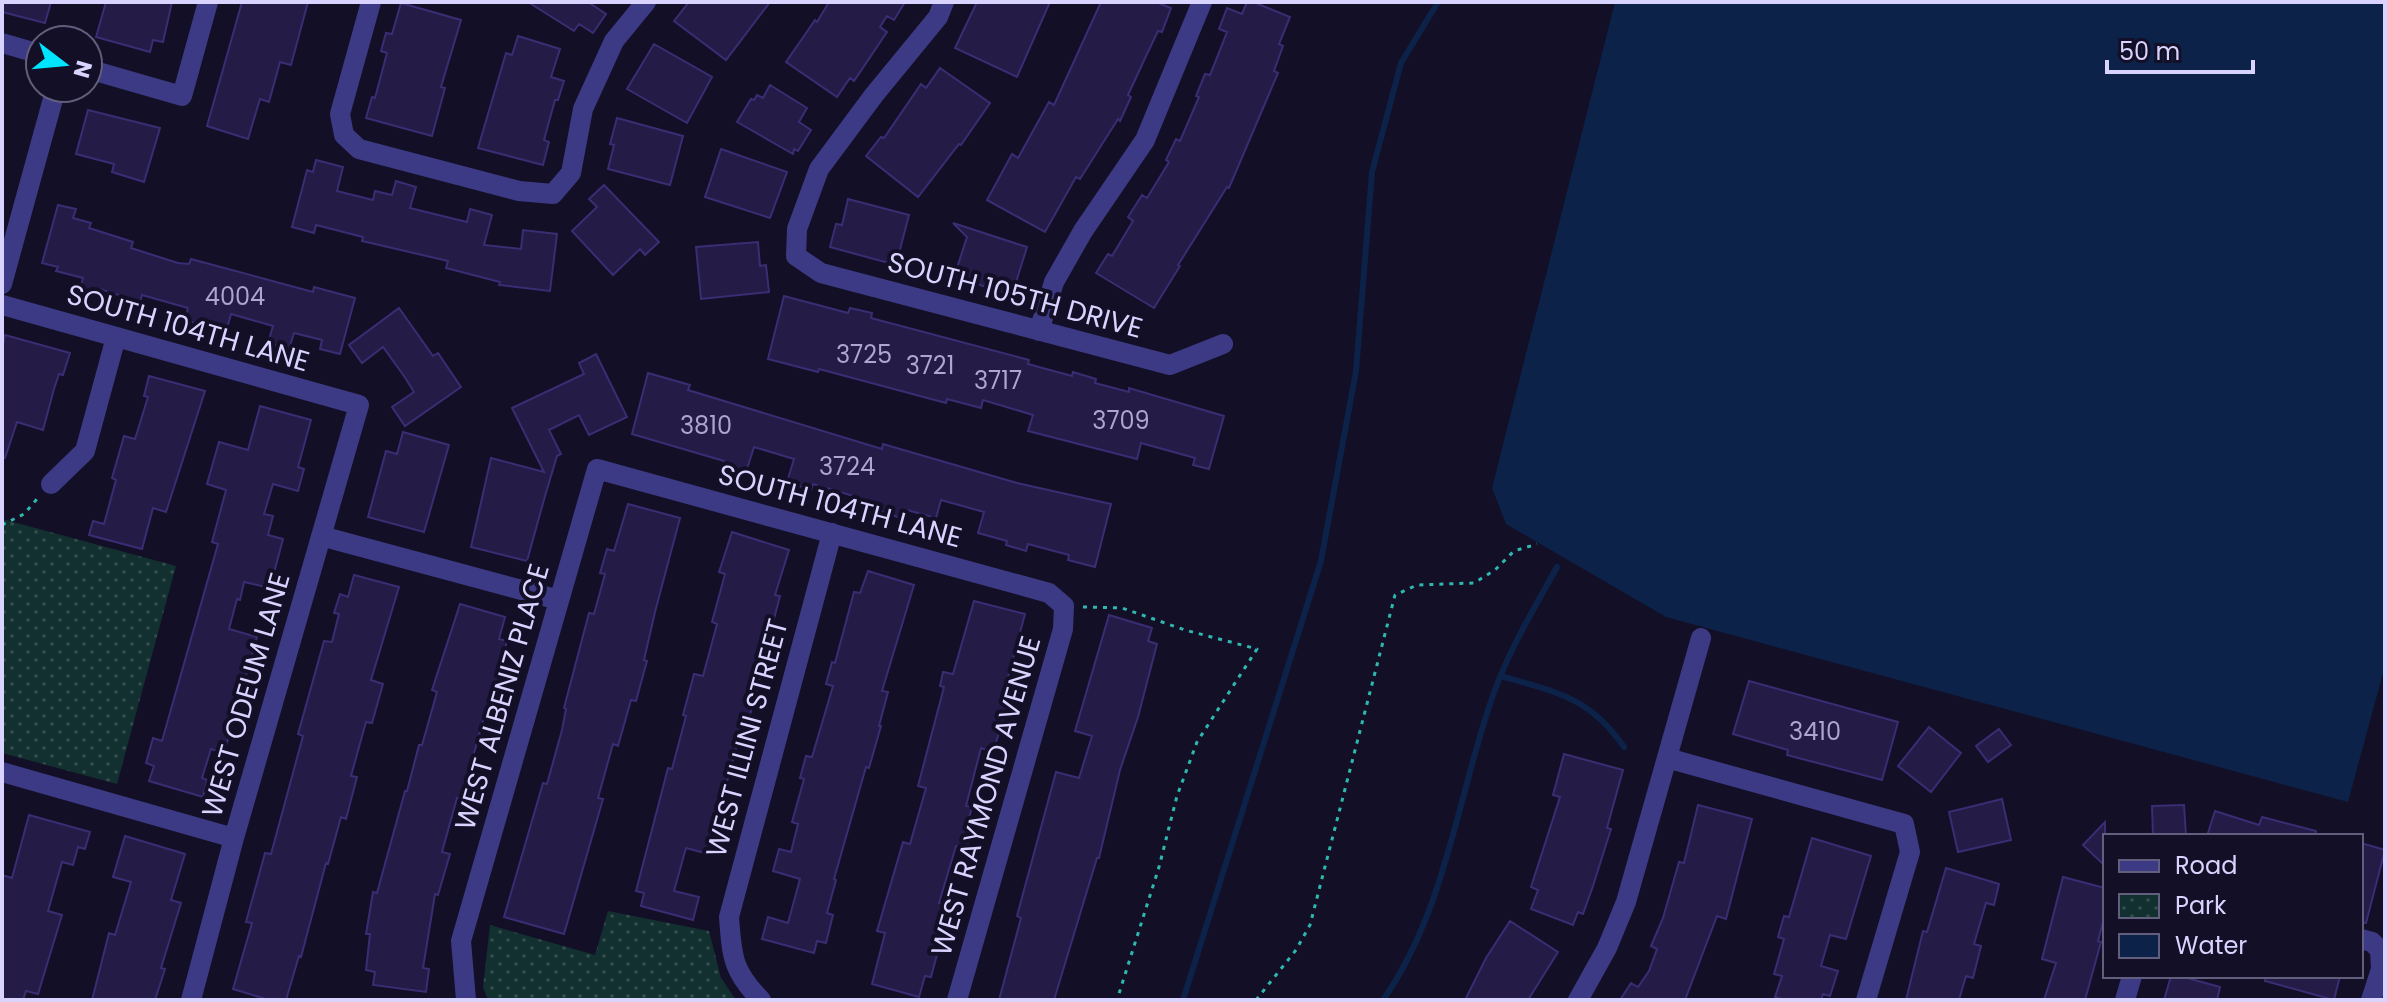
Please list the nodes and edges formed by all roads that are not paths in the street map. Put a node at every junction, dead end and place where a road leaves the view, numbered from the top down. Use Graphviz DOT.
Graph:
graph roads {
  1 [pos="208,2"];
  2 [pos="371,2"];
  3 [pos="646,2"];
  4 [pos="944,2"];
  5 [pos="1202,2"];
  6 [pos="2,43"];
  7 [pos="24,49"];
  8 [pos="104,74"];
  9 [pos="52,104"];
  10 [pos="2,284"];
  11 [pos="2,305"];
  12 [pos="1039,331"];
  13 [pos="116,337"];
  14 [pos="1223,344"];
  15 [pos="359,405"];
  16 [pos="597,469"];
  17 [pos="51,484"];
  18 [pos="832,533"];
  19 [pos="321,536"];
  20 [pos="559,600"];
  21 [pos="1064,606"];
  22 [pos="1701,638"];
  23 [pos="1667,758"];
  24 [pos="2,772"];
  25 [pos="234,838"];
  26 [pos="2363,940"];
  27 [pos="2131,978"];
  28 [pos="191,1000"];
  29 [pos="466,1000"];
  30 [pos="761,1000"];
  31 [pos="957,1000"];
  32 [pos="1578,1000"];
  33 [pos="1866,1000"];
  34 [pos="2125,1000"];
  35 [pos="2371,1000"];
  1 -- 8 [label="street"];
  2 -- 3 [label="street"];
  4 -- 12 [label="street, SOUTH 105TH DRIVE"];
  5 -- 12 [label="street"];
  6 -- 7 [label="street"];
  9 -- 10 [label="street"];
  11 -- 13 [label="street, SOUTH 104TH LANE"];
  12 -- 14 [label="street, SOUTH 105TH DRIVE"];
  13 -- 15 [label="street, SOUTH 104TH LANE"];
  13 -- 17 [label="street"];
  15 -- 19 [label="street, WEST ODEUM LANE"];
  16 -- 18 [label="street, SOUTH 104TH LANE"];
  16 -- 20 [label="street, WEST ALBENIZ PLACE"];
  18 -- 21 [label="street, SOUTH 104TH LANE"];
  18 -- 30 [label="street, WEST ILLINI STREET"];
  19 -- 20 [label="street"];
  19 -- 25 [label="street, WEST ODEUM LANE"];
  20 -- 29 [label="street, WEST ALBENIZ PLACE"];
  21 -- 31 [label="street, WEST RAYMOND AVENUE"];
  22 -- 23 [label="street"];
  23 -- 32 [label="street"];
  23 -- 33 [label="street"];
  24 -- 25 [label="street"];
  25 -- 28 [label="street, WEST ODEUM LANE"];
  26 -- 35 [label="street"];
  27 -- 34 [label="street"];
}
